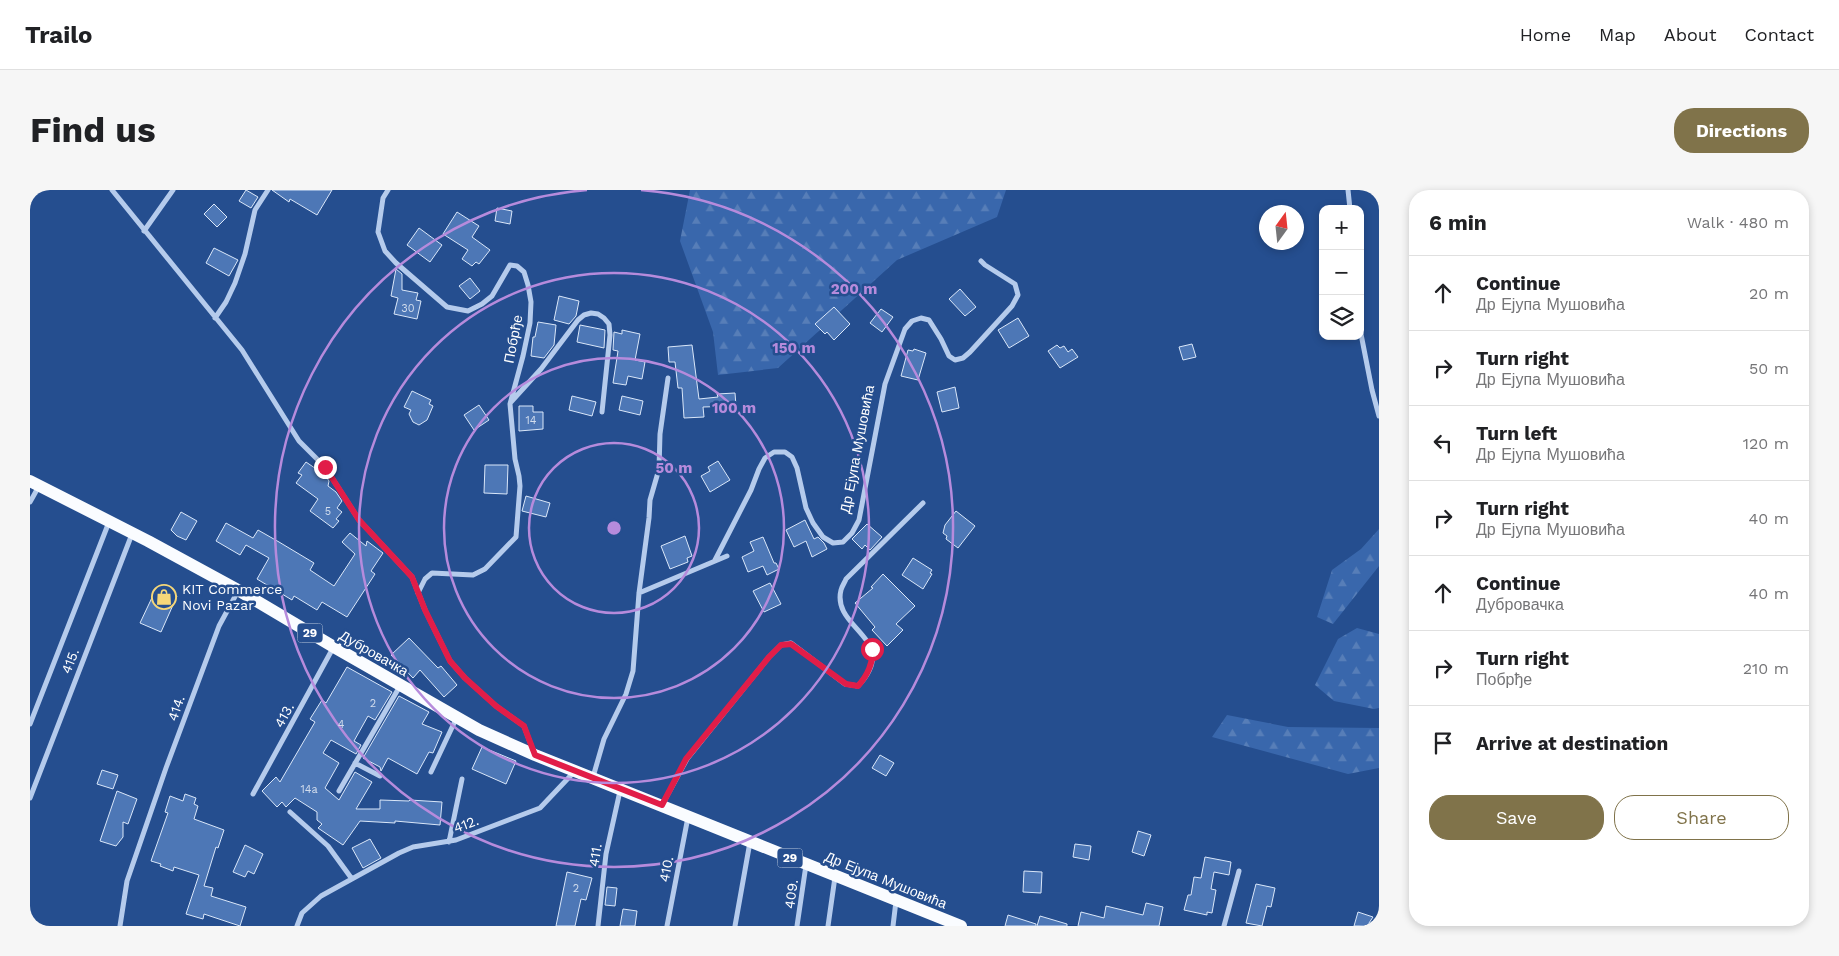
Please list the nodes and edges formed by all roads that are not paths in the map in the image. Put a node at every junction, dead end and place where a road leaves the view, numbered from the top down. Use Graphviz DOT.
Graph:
graph roads {
  1 [pos="112,190"];
  2 [pos="173,190"];
  3 [pos="268,190"];
  4 [pos="388,190"];
  5 [pos="1348,190"];
  6 [pos="1350,205"];
  7 [pos="144,231"];
  8 [pos="981,261"];
  9 [pos="215,318"];
  10 [pos="1362,340"];
  11 [pos="668,378"];
  12 [pos="510,404"];
  13 [pos="602,412"];
  14 [pos="1379,416"];
  15 [pos="34,483"];
  16 [pos="30,502"];
  17 [pos="923,503"];
  18 [pos="109,522"];
  19 [pos="132,533"];
  20 [pos="728,556"];
  21 [pos="715,560"];
  22 [pos="238,590"];
  23 [pos="418,592"];
  24 [pos="639,593"];
  25 [pos="334,647"];
  26 [pos="401,686"];
  27 [pos="457,718"];
  28 [pos="30,724"];
  29 [pos="535,755"];
  30 [pos="355,763"];
  31 [pos="575,770"];
  32 [pos="431,772"];
  33 [pos="380,776"];
  34 [pos="593,778"];
  35 [pos="462,779"];
  36 [pos="620,788"];
  37 [pos="339,791"];
  38 [pos="253,794"];
  39 [pos="30,798"];
  40 [pos="662,805"];
  41 [pos="290,812"];
  42 [pos="688,816"];
  43 [pos="449,842"];
  44 [pos="750,842"];
  45 [pos="806,865"];
  46 [pos="1240,871"];
  47 [pos="835,876"];
  48 [pos="352,879"];
  49 [pos="896,901"];
  50 [pos="120,926"];
  51 [pos="297,926"];
  52 [pos="598,926"];
  53 [pos="667,926"];
  54 [pos="735,926"];
  55 [pos="797,926"];
  56 [pos="828,926"];
  57 [pos="893,926"];
  58 [pos="960,926"];
  59 [pos="1224,926"];
  1 -- 7 [label="street"];
  2 -- 7 [label="street"];
  3 -- 9 [label="street"];
  4 -- 12 [label="street, Побрђе"];
  5 -- 6 [label="street"];
  7 -- 9 [label="street"];
  8 -- 21 [label="street, Др Ејупа Мушовића"];
  9 -- 23 [label="street"];
  10 -- 14 [label="street"];
  11 -- 24 [label="street"];
  12 -- 13 [label="street"];
  12 -- 23 [label="street, Побрђе"];
  15 -- 16 [label="street, Дубровачка"];
  15 -- 18 [label="main road, Дубровачка / 29"];
  17 -- 40 [label="street"];
  18 -- 19 [label="main road, Дубровачка / 29"];
  18 -- 28 [label="street, 415."];
  19 -- 22 [label="main road, Дубровачка / 29"];
  19 -- 39 [label="street, 415."];
  20 -- 21 [label="street"];
  21 -- 24 [label="street"];
  22 -- 25 [label="main road, Дубровачка / 29"];
  22 -- 50 [label="street, 414."];
  23 -- 29 [label="street"];
  24 -- 34 [label="street"];
  25 -- 26 [label="main road, Дубровачка / 29"];
  25 -- 38 [label="street, 413."];
  26 -- 27 [label="main road, Дубровачка / 29"];
  26 -- 30 [label="street"];
  27 -- 29 [label="main road, Дубровачка / 29"];
  27 -- 32 [label="street"];
  29 -- 31 [label="main road, Дубровачка / 29"];
  30 -- 33 [label="street"];
  30 -- 37 [label="street"];
  31 -- 34 [label="main road, Дубровачка / 29"];
  31 -- 43 [label="street, 412."];
  34 -- 36 [label="main road, Др Ејупа Мушовића / 29"];
  35 -- 43 [label="street"];
  36 -- 40 [label="main road, Др Ејупа Мушовића / 29"];
  36 -- 52 [label="street, 411."];
  40 -- 42 [label="main road, Др Ејупа Мушовића / 29"];
  41 -- 48 [label="street"];
  42 -- 44 [label="main road, Др Ејупа Мушовића / 29"];
  42 -- 53 [label="street, 410."];
  43 -- 48 [label="street, 412."];
  44 -- 45 [label="main road, Др Ејупа Мушовића / 29"];
  44 -- 54 [label="street"];
  45 -- 47 [label="main road, Др Ејупа Мушовића / 29"];
  45 -- 55 [label="street, 409."];
  46 -- 59 [label="street"];
  47 -- 49 [label="main road, Др Ејупа Мушовића / 29"];
  47 -- 56 [label="street"];
  48 -- 51 [label="street, 412."];
  49 -- 57 [label="street"];
  49 -- 58 [label="main road, Др Ејупа Мушовића / 29"];
}
